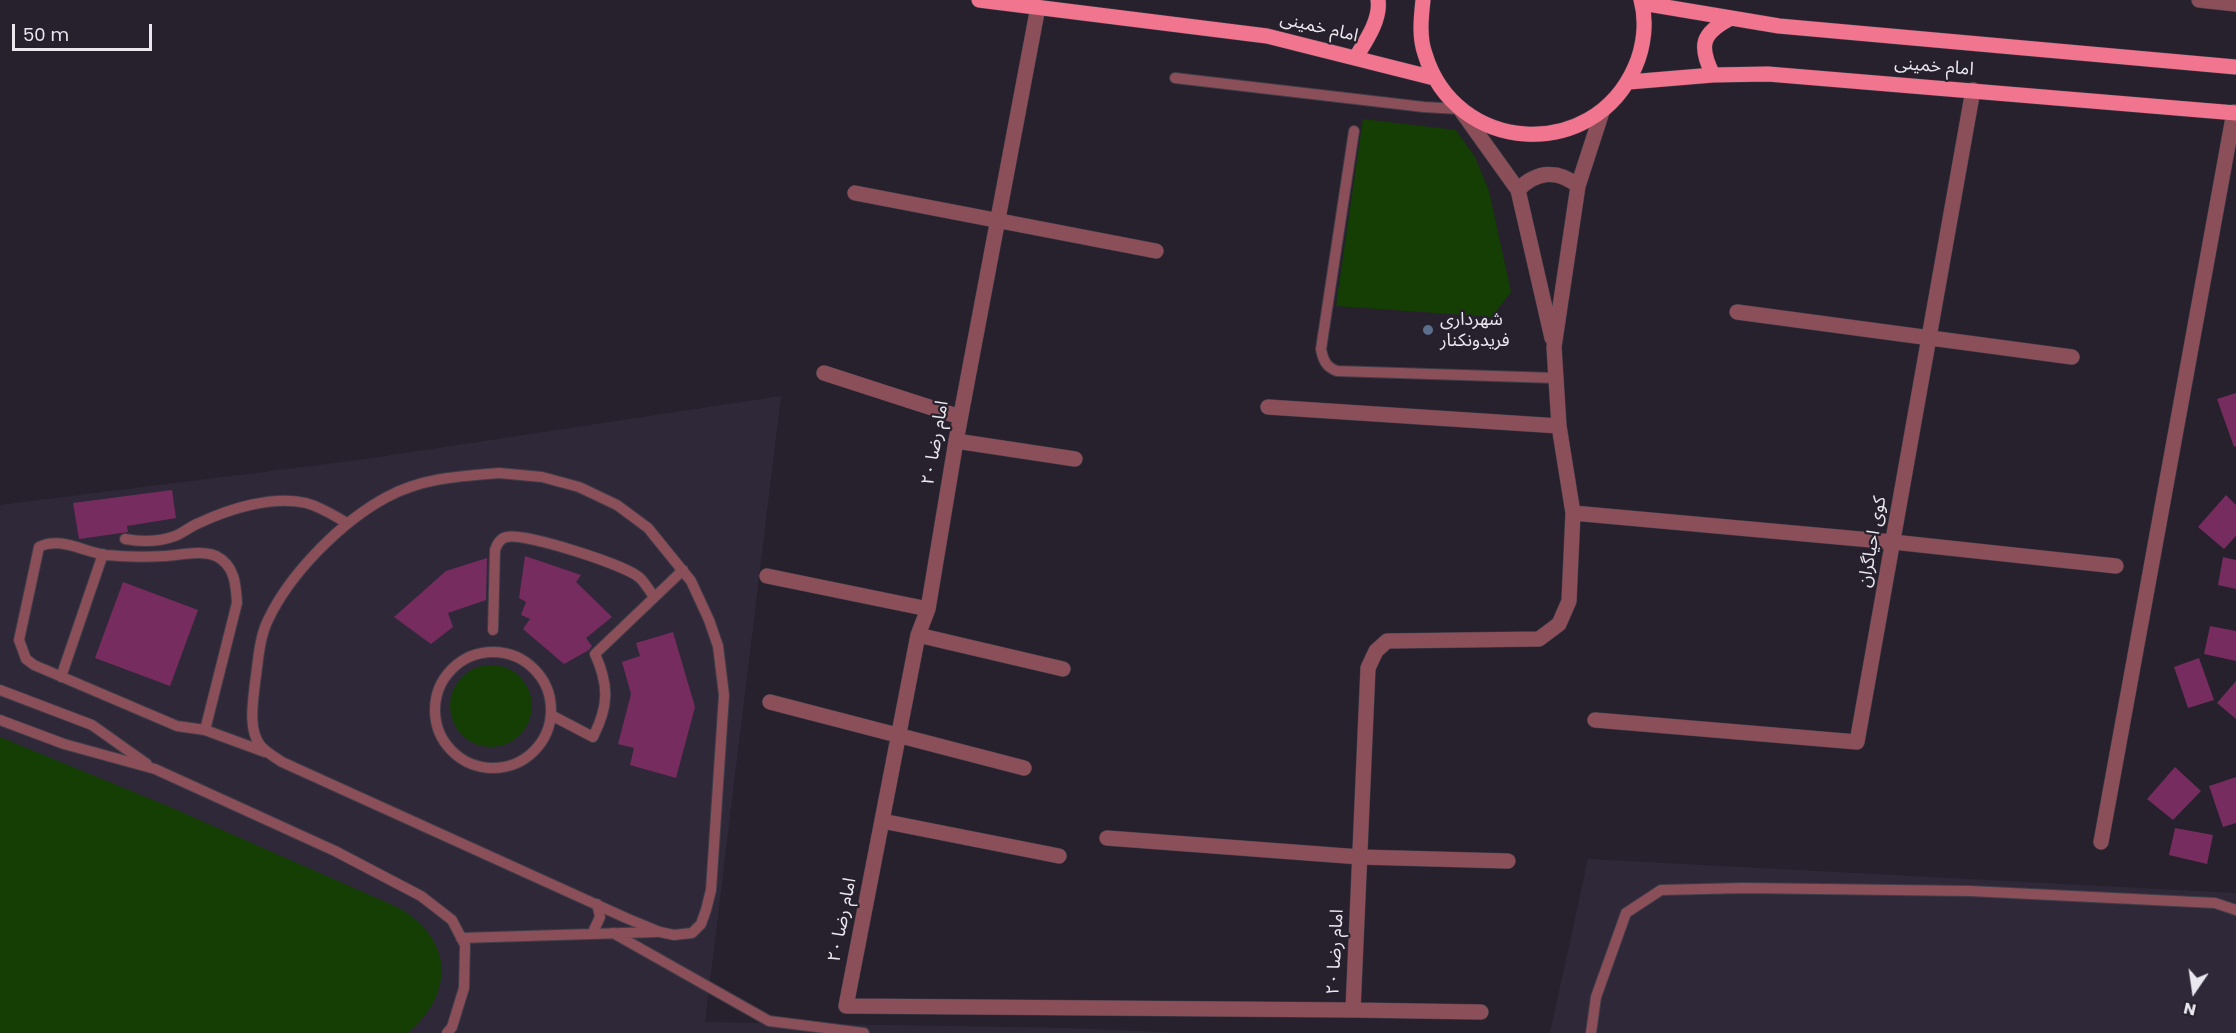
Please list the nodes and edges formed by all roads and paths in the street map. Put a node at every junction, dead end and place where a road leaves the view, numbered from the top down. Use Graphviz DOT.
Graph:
graph roads {
  1 [pos="979,0"];
  2 [pos="1378,0"];
  3 [pos="1423,0"];
  4 [pos="2199,0"];
  5 [pos="1642,2"];
  6 [pos="2236,4"];
  7 [pos="1038,7"];
  8 [pos="1731,18"];
  9 [pos="1356,57"];
  10 [pos="2236,67"];
  11 [pos="1713,75"];
  12 [pos="1175,78"];
  13 [pos="1434,78"];
  14 [pos="1629,82"];
  15 [pos="1973,90"];
  16 [pos="1460,109"];
  17 [pos="1602,112"];
  18 [pos="2235,113"];
  19 [pos="1354,131"];
  20 [pos="1578,186"];
  21 [pos="1518,190"];
  22 [pos="855,193"];
  23 [pos="999,221"];
  24 [pos="1156,251"];
  25 [pos="1737,312"];
  26 [pos="1929,338"];
  27 [pos="1554,347"];
  28 [pos="2073,357"];
  29 [pos="824,373"];
  30 [pos="1555,378"];
  31 [pos="1268,407"];
  32 [pos="960,417"];
  33 [pos="1559,426"];
  34 [pos="956,441"];
  35 [pos="1075,459"];
  36 [pos="1573,513"];
  37 [pos="347,523"];
  38 [pos="125,539"];
  39 [pos="1893,542"];
  40 [pos="103,554"];
  41 [pos="2116,566"];
  42 [pos="682,570"];
  43 [pos="767,576"];
  44 [pos="654,597"];
  45 [pos="928,609"];
  46 [pos="493,630"];
  47 [pos="918,635"];
  48 [pos="1063,669"];
  49 [pos="61,677"];
  50 [pos="0,690"];
  51 [pos="770,702"];
  52 [pos="551,716"];
  53 [pos="0,720"];
  54 [pos="1595,720"];
  55 [pos="206,730"];
  56 [pos="899,735"];
  57 [pos="271,754"];
  58 [pos="1024,768"];
  59 [pos="155,769"];
  60 [pos="882,821"];
  61 [pos="1107,838"];
  62 [pos="2101,842"];
  63 [pos="1059,856"];
  64 [pos="1360,858"];
  65 [pos="1508,861"];
  66 [pos="597,904"];
  67 [pos="2236,909"];
  68 [pos="660,932"];
  69 [pos="614,933"];
  70 [pos="592,934"];
  71 [pos="461,938"];
  72 [pos="1353,1010"];
  73 [pos="1481,1012"];
  74 [pos="447,1033"];
  75 [pos="864,1033"];
  76 [pos="1591,1033"];
  1 -- 7 [label="main road, امام خمینی"];
  2 -- 9 [label="main road"];
  3 -- 13 [label="main road"];
  4 -- 6 [label="street"];
  5 -- 8 [label="main road, امام خمینی"];
  5 -- 14 [label="main road"];
  7 -- 9 [label="main road, امام خمینی"];
  7 -- 23 [label="street, امام رضا ۲۰"];
  8 -- 10 [label="main road, امام خمینی"];
  8 -- 11 [label="main road"];
  9 -- 13 [label="main road, امام خمینی"];
  11 -- 14 [label="main road, امام خمینی"];
  11 -- 15 [label="main road, امام خمینی"];
  12 -- 16 [label="lane"];
  13 -- 16 [label="main road"];
  14 -- 17 [label="main road"];
  15 -- 18 [label="main road, امام خمینی"];
  15 -- 26 [label="street, کوی احیاگران"];
  16 -- 17 [label="main road"];
  16 -- 21 [label="street"];
  17 -- 20 [label="street"];
  18 -- 62 [label="street"];
  19 -- 30 [label="lane"];
  20 -- 21 [label="street"];
  20 -- 27 [label="street"];
  21 -- 27 [label="street"];
  22 -- 23 [label="street"];
  23 -- 24 [label="street"];
  23 -- 32 [label="street, امام رضا ۲۰"];
  25 -- 26 [label="street"];
  26 -- 28 [label="street"];
  26 -- 39 [label="street, کوی احیاگران"];
  27 -- 30 [label="street"];
  29 -- 32 [label="street"];
  30 -- 33 [label="street"];
  31 -- 33 [label="street"];
  32 -- 34 [label="street, امام رضا ۲۰"];
  33 -- 36 [label="street"];
  34 -- 35 [label="street"];
  34 -- 45 [label="street, امام رضا ۲۰"];
  36 -- 39 [label="street"];
  36 -- 64 [label="street, امام رضا ۲۰"];
  37 -- 38 [label="lane"];
  37 -- 42 [label="lane"];
  37 -- 57 [label="lane"];
  39 -- 41 [label="street"];
  39 -- 54 [label="street, کوی احیاگران"];
  40 -- 49 [label="lane"];
  40 -- 49 [label="lane"];
  40 -- 55 [label="lane"];
  42 -- 44 [label="lane"];
  42 -- 68 [label="lane"];
  43 -- 45 [label="street"];
  44 -- 46 [label="lane"];
  44 -- 52 [label="lane"];
  45 -- 47 [label="street, امام رضا ۲۰"];
  47 -- 48 [label="street"];
  47 -- 56 [label="street, امام رضا ۲۰"];
  49 -- 55 [label="lane"];
  50 -- 59 [label="lane"];
  51 -- 56 [label="street"];
  52 -- 52 [label="lane"];
  53 -- 59 [label="lane"];
  55 -- 57 [label="lane"];
  56 -- 58 [label="street"];
  56 -- 60 [label="street, امام رضا ۲۰"];
  57 -- 66 [label="lane"];
  59 -- 71 [label="lane"];
  60 -- 63 [label="street"];
  60 -- 72 [label="street, امام رضا ۲۰"];
  61 -- 64 [label="street"];
  64 -- 65 [label="street"];
  64 -- 72 [label="street, امام رضا ۲۰"];
  66 -- 68 [label="lane"];
  66 -- 70 [label="lane"];
  67 -- 76 [label="lane"];
  68 -- 69 [label="lane"];
  69 -- 70 [label="lane"];
  69 -- 75 [label="lane"];
  70 -- 71 [label="lane"];
  71 -- 74 [label="lane"];
  72 -- 73 [label="street"];
}
